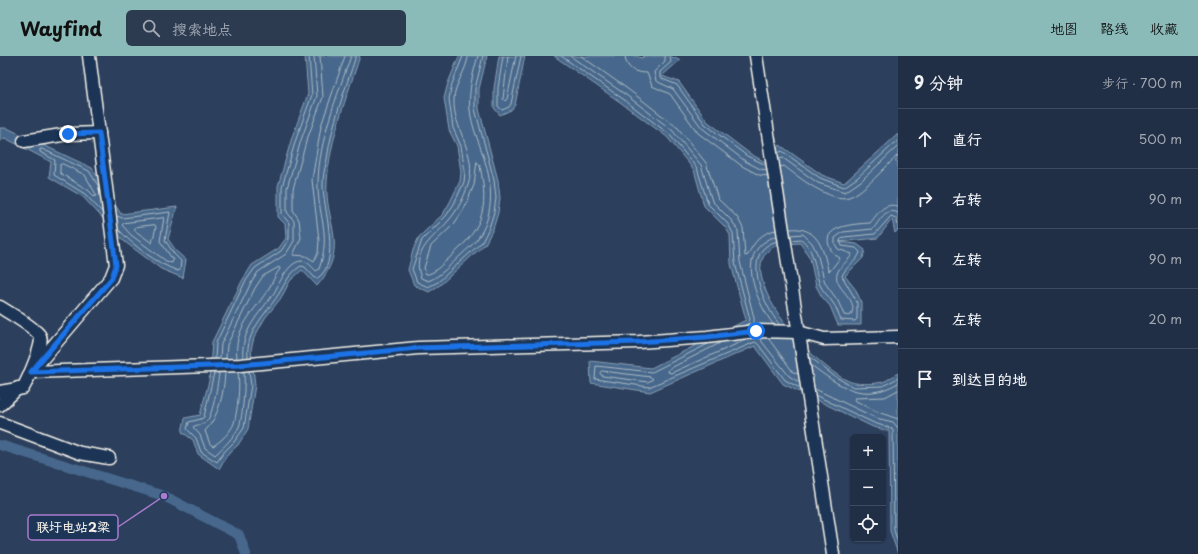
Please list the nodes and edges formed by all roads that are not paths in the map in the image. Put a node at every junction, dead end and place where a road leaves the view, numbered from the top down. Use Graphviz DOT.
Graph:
graph roads {
  1 [pos="89,56"];
  2 [pos="756,56"];
  3 [pos="99,133"];
  4 [pos="24,141"];
  5 [pos="0,307"];
  6 [pos="798,332"];
  7 [pos="898,337"];
  8 [pos="31,372"];
  9 [pos="18,388"];
  10 [pos="0,392"];
  11 [pos="0,405"];
  12 [pos="0,423"];
  13 [pos="109,458"];
  14 [pos="833,554"];
  1 -- 3 [label="street"];
  2 -- 6 [label="street"];
  3 -- 4 [label="street"];
  3 -- 8 [label="street"];
  5 -- 8 [label="street"];
  6 -- 7 [label="street"];
  6 -- 8 [label="street"];
  6 -- 14 [label="street"];
  8 -- 9 [label="street"];
  9 -- 10 [label="street"];
  9 -- 11 [label="street"];
  12 -- 13 [label="street"];
}
